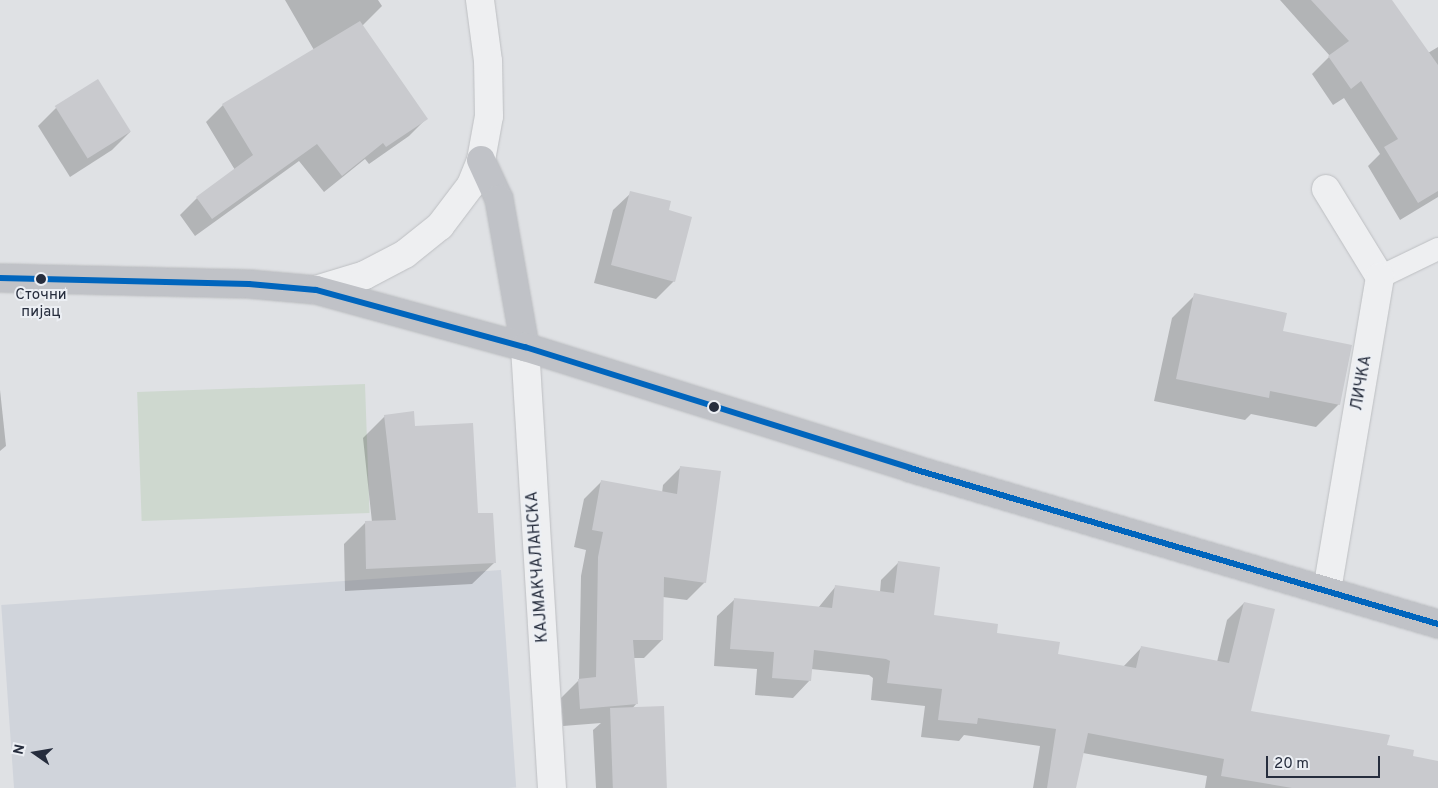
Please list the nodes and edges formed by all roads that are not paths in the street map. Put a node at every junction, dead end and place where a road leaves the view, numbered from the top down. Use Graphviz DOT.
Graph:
graph roads {
  1 [pos="480,0"];
  2 [pos="481,160"];
  3 [pos="1326,189"];
  4 [pos="1438,249"];
  5 [pos="1380,277"];
  6 [pos="0,278"];
  7 [pos="316,290"];
  8 [pos="525,347"];
  9 [pos="1327,591"];
  10 [pos="1438,624"];
  11 [pos="552,788"];
  1 -- 2 [label="street"];
  2 -- 7 [label="street"];
  2 -- 8 [label="main road"];
  3 -- 5 [label="street"];
  4 -- 5 [label="lane"];
  5 -- 9 [label="street, ЛИЧКА"];
  6 -- 7 [label="main road"];
  7 -- 8 [label="main road"];
  8 -- 9 [label="main road"];
  8 -- 11 [label="street, КАЈМАКЧАЛАНСКА"];
  9 -- 10 [label="main road"];
}
